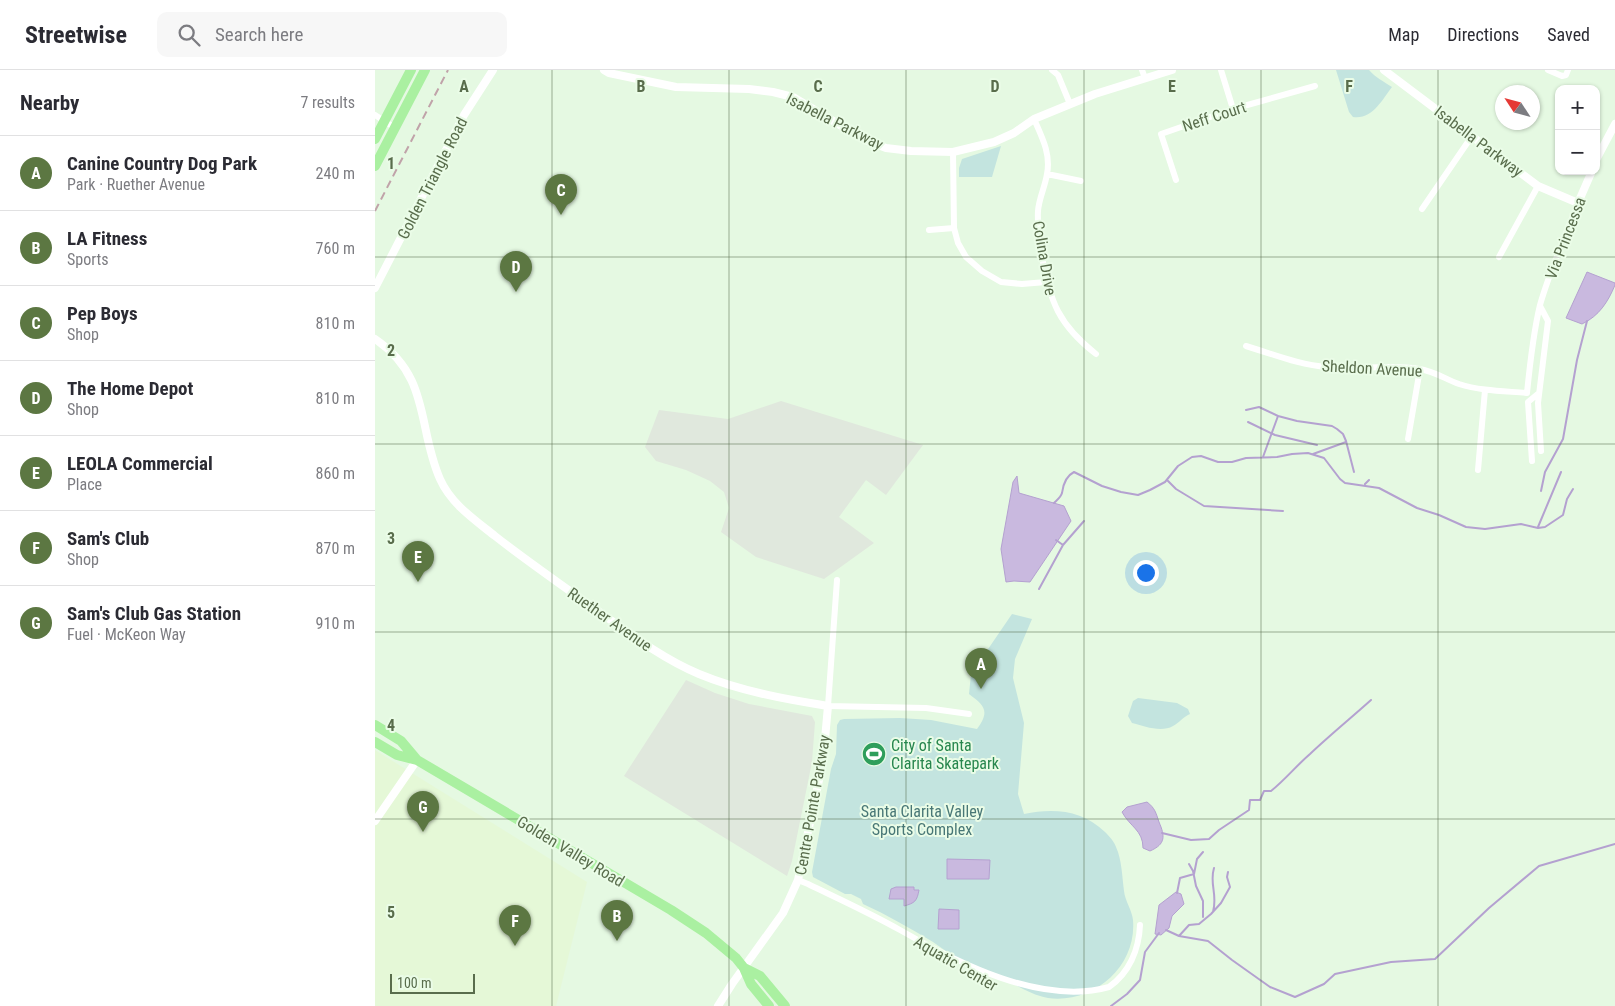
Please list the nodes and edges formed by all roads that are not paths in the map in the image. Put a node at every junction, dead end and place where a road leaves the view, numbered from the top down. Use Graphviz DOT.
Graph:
graph roads {
  1 [pos="411,70"];
  2 [pos="425,70"];
  3 [pos="493,70"];
  4 [pos="604,70"];
  5 [pos="1052,70"];
  6 [pos="1172,70"];
  7 [pos="1221,70"];
  8 [pos="1384,70"];
  9 [pos="1548,70"];
  10 [pos="1568,70"];
  11 [pos="1143,74"];
  12 [pos="1315,86"];
  13 [pos="1070,104"];
  14 [pos="1233,109"];
  15 [pos="375,115"];
  16 [pos="1034,120"];
  17 [pos="384,122"];
  18 [pos="1615,124"];
  19 [pos="395,128"];
  20 [pos="1472,136"];
  21 [pos="375,139"];
  22 [pos="953,152"];
  23 [pos="1600,152"];
  24 [pos="375,166"];
  25 [pos="1047,174"];
  26 [pos="1590,175"];
  27 [pos="1176,180"];
  28 [pos="1081,181"];
  29 [pos="1537,186"];
  30 [pos="1578,203"];
  31 [pos="1422,209"];
  32 [pos="954,228"];
  33 [pos="929,230"];
  34 [pos="1499,257"];
  35 [pos="1047,282"];
  36 [pos="375,288"];
  37 [pos="1540,306"];
  38 [pos="375,339"];
  39 [pos="1246,346"];
  40 [pos="1096,354"];
  41 [pos="1420,369"];
  42 [pos="1485,390"];
  43 [pos="1527,393"];
  44 [pos="1539,393"];
  45 [pos="1408,439"];
  46 [pos="1541,450"];
  47 [pos="1532,461"];
  48 [pos="1478,470"];
  49 [pos="837,580"];
  50 [pos="828,706"];
  51 [pos="969,714"];
  52 [pos="375,725"];
  53 [pos="375,742"];
  54 [pos="417,760"];
  55 [pos="375,821"];
  56 [pos="798,880"];
  57 [pos="1140,926"];
  58 [pos="744,968"];
  59 [pos="976,977"];
  60 [pos="1094,997"];
  61 [pos="719,1006"];
  62 [pos="769,1006"];
  63 [pos="785,1006"];
  1 -- 17 [label="main road"];
  2 -- 19 [label="main road"];
  3 -- 36 [label="street, Golden Triangle Road"];
  4 -- 22 [label="street, Isabella Parkway"];
  5 -- 13 [label="street"];
  6 -- 11 [label="street, Isabella Parkway"];
  7 -- 14 [label="street"];
  8 -- 20 [label="street, Isabella Parkway"];
  9 -- 10 [label="street"];
  11 -- 13 [label="street, Isabella Parkway"];
  12 -- 14 [label="street, Neff Court"];
  13 -- 16 [label="street, Isabella Parkway"];
  14 -- 27 [label="street, Neff Court"];
  15 -- 17 [label="street"];
  16 -- 22 [label="street, Isabella Parkway"];
  16 -- 25 [label="street, Colina Drive"];
  17 -- 19 [label="street"];
  17 -- 21 [label="main road"];
  18 -- 23 [label="street"];
  19 -- 24 [label="main road"];
  20 -- 29 [label="street, Isabella Parkway"];
  20 -- 31 [label="street"];
  22 -- 32 [label="street"];
  25 -- 28 [label="street"];
  25 -- 35 [label="street, Colina Drive"];
  26 -- 30 [label="street, Via Princessa"];
  29 -- 30 [label="street, Isabella Parkway"];
  29 -- 34 [label="street"];
  30 -- 37 [label="street, Via Princessa"];
  32 -- 33 [label="street"];
  32 -- 35 [label="street"];
  35 -- 40 [label="street, Colina Drive"];
  37 -- 43 [label="street, Via Princessa"];
  37 -- 44 [label="street"];
  38 -- 50 [label="street, Ruether Avenue"];
  39 -- 41 [label="street, Sheldon Avenue"];
  41 -- 42 [label="street, Sheldon Avenue"];
  41 -- 45 [label="street"];
  42 -- 43 [label="street, Sheldon Avenue"];
  42 -- 48 [label="street"];
  44 -- 46 [label="street"];
  44 -- 47 [label="street"];
  49 -- 50 [label="street, Centre Pointe Parkway"];
  50 -- 51 [label="street, Ruether Avenue"];
  50 -- 56 [label="street, Centre Pointe Parkway"];
  52 -- 54 [label="main road, Golden Valley Road"];
  53 -- 54 [label="main road, Golden Valley Road"];
  54 -- 55 [label="street"];
  54 -- 58 [label="main road, Golden Valley Road"];
  56 -- 58 [label="street, Centre Pointe Parkway"];
  56 -- 59 [label="street, Aquatic Center"];
  57 -- 60 [label="street"];
  58 -- 61 [label="street, Centre Pointe Parkway"];
  58 -- 62 [label="main road, Golden Valley Road"];
  58 -- 63 [label="main road, Golden Valley Road"];
}
